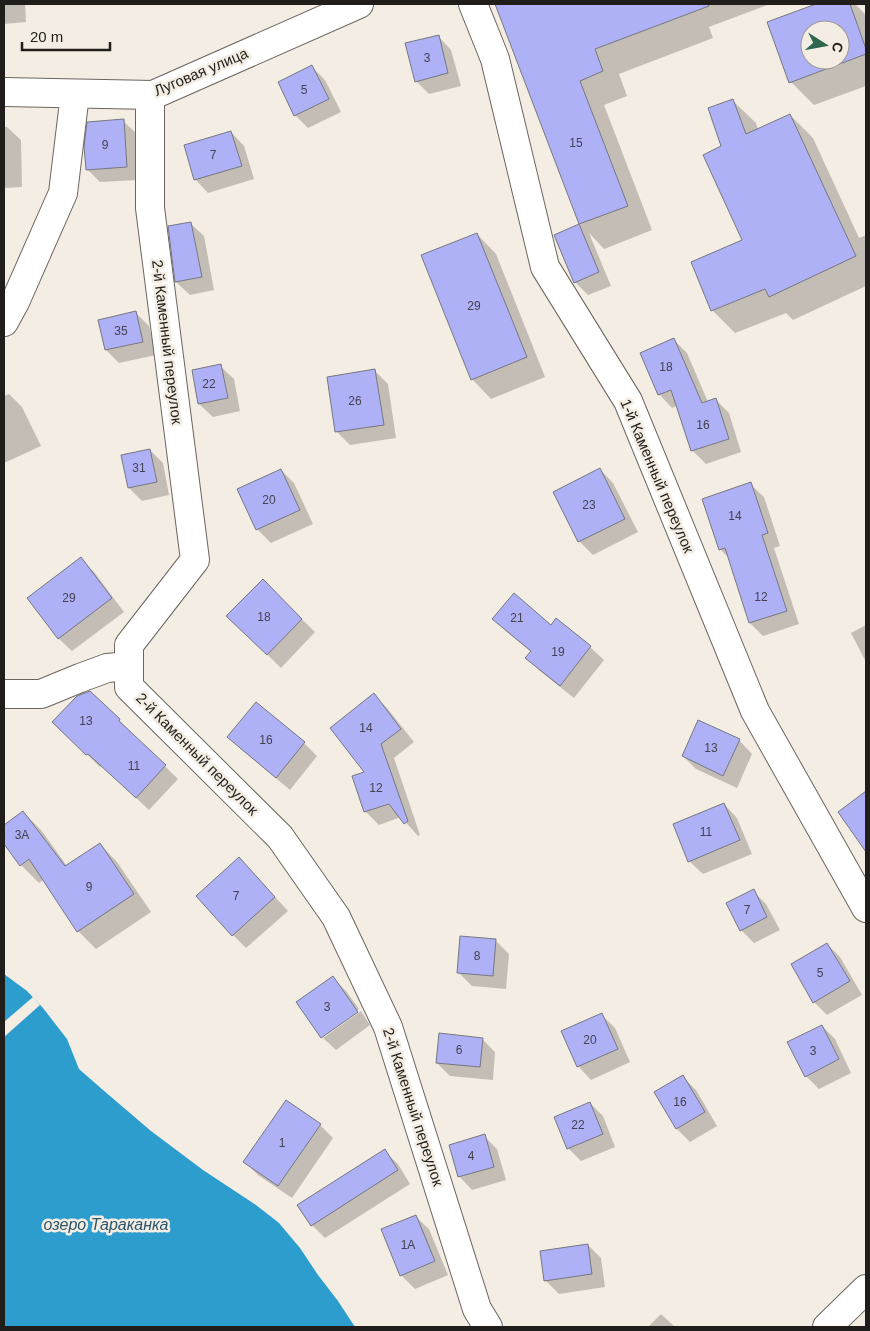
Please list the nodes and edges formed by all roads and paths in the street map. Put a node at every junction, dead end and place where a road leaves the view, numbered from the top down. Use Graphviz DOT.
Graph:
graph roads {
  1 [pos="359,4"];
  2 [pos="473,4"];
  3 [pos="4,92"];
  4 [pos="75,94"];
  5 [pos="150,95"];
  6 [pos="4,322"];
  7 [pos="129,666"];
  8 [pos="4,694"];
  9 [pos="866,908"];
  10 [pos="866,1289"];
  11 [pos="488,1327"];
  12 [pos="827,1327"];
  1 -- 5 [label="street, Луговая улица"];
  2 -- 9 [label="street, 1-й Каменный переулок"];
  3 -- 4 [label="street, Луговая улица"];
  4 -- 5 [label="street, Луговая улица"];
  4 -- 6 [label="street"];
  5 -- 7 [label="street, 2-й Каменный переулок"];
  7 -- 8 [label="street"];
  7 -- 11 [label="street, 2-й Каменный переулок"];
  10 -- 12 [label="street"];
}
